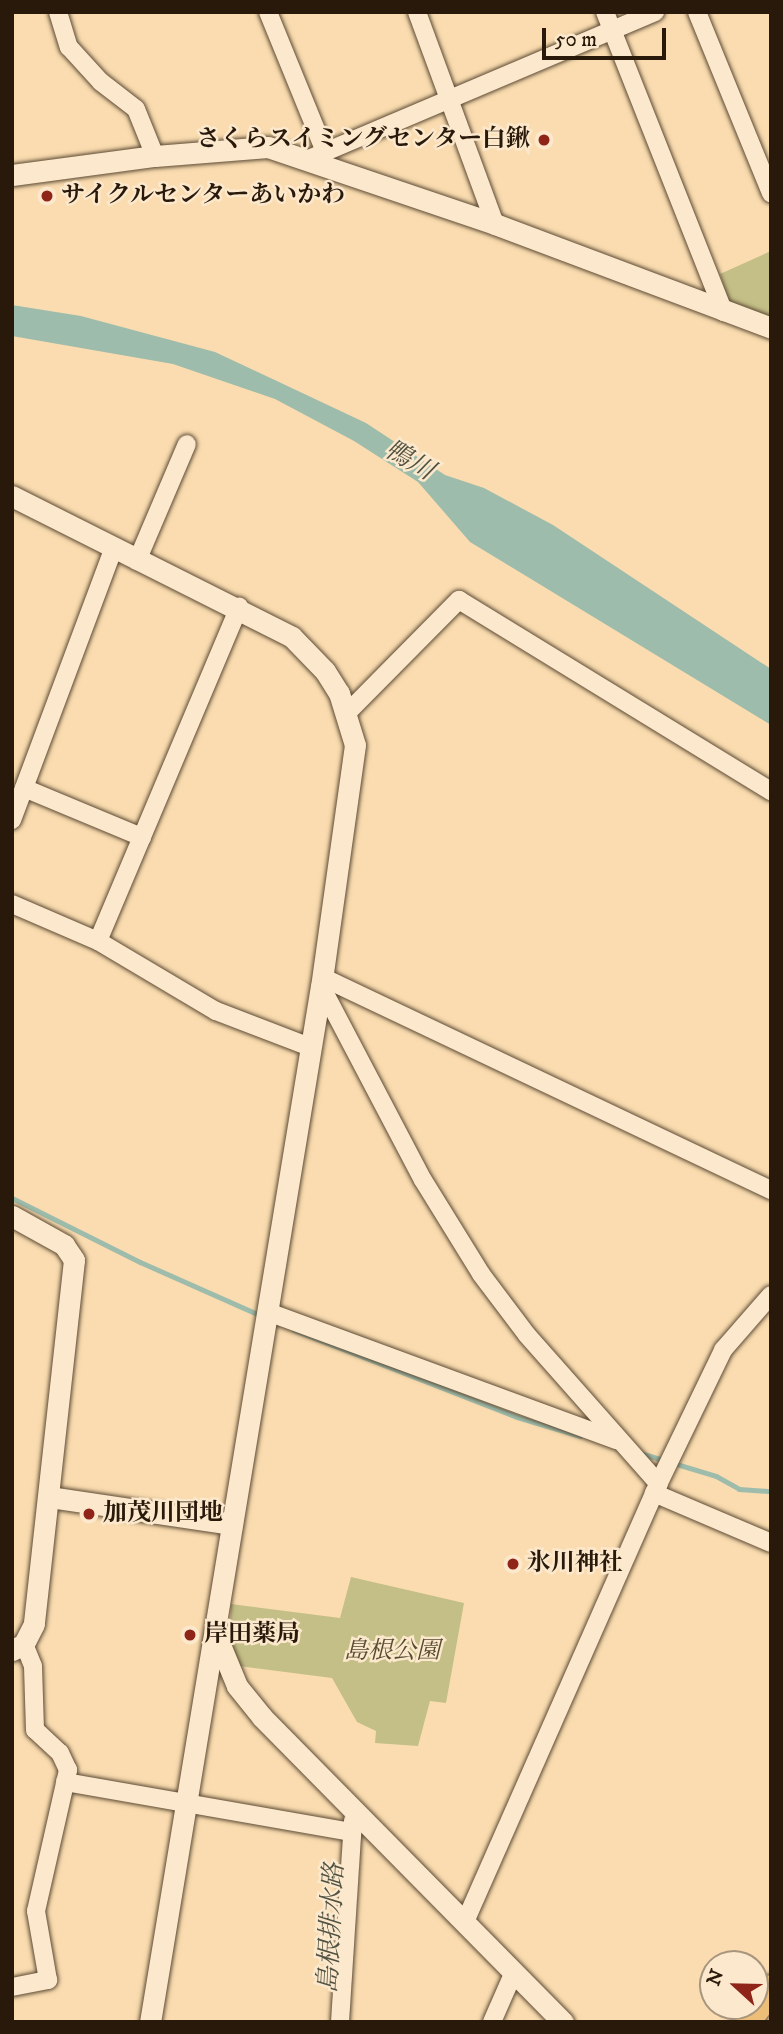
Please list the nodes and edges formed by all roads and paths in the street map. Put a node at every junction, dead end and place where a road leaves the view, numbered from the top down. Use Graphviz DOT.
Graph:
graph roads {
  1 [pos="58,12"];
  2 [pos="268,12"];
  3 [pos="417,12"];
  4 [pos="605,12"];
  5 [pos="655,12"];
  6 [pos="697,12"];
  7 [pos="613,30"];
  8 [pos="452,97"];
  9 [pos="318,155"];
  10 [pos="155,156"];
  11 [pos="12,175"];
  12 [pos="771,193"];
  13 [pos="495,224"];
  14 [pos="723,312"];
  15 [pos="771,328"];
  16 [pos="187,444"];
  17 [pos="12,496"];
  18 [pos="113,550"];
  19 [pos="137,561"];
  20 [pos="239,607"];
  21 [pos="348,712"];
  22 [pos="24,788"];
  23 [pos="771,791"];
  24 [pos="12,820"];
  25 [pos="142,837"];
  26 [pos="12,904"];
  27 [pos="97,941"];
  28 [pos="321,981"];
  29 [pos="310,1047"];
  30 [pos="771,1190"];
  31 [pos="12,1216"];
  32 [pos="771,1295"];
  33 [pos="268,1312"];
  34 [pos="619,1441"];
  35 [pos="657,1488"];
  36 [pos="49,1497"];
  37 [pos="233,1524"];
  38 [pos="771,1543"];
  39 [pos="215,1631"];
  40 [pos="18,1647"];
  41 [pos="65,1782"];
  42 [pos="186,1803"];
  43 [pos="354,1810"];
  44 [pos="352,1832"];
  45 [pos="465,1922"];
  46 [pos="514,1972"];
  47 [pos="12,1987"];
  48 [pos="771,1989"];
  49 [pos="150,2022"];
  50 [pos="340,2022"];
  51 [pos="492,2022"];
  52 [pos="563,2022"];
  53 [pos="746,2022"];
  1 -- 10 [label="street"];
  2 -- 9 [label="street"];
  3 -- 8 [label="street"];
  4 -- 7 [label="street"];
  5 -- 7 [label="street"];
  6 -- 12 [label="street"];
  7 -- 8 [label="street"];
  7 -- 14 [label="street"];
  8 -- 9 [label="street"];
  8 -- 13 [label="street"];
  9 -- 10 [label="street"];
  9 -- 13 [label="street"];
  10 -- 11 [label="street"];
  13 -- 14 [label="street"];
  14 -- 15 [label="street"];
  16 -- 19 [label="street"];
  17 -- 18 [label="street"];
  18 -- 19 [label="street"];
  18 -- 22 [label="street"];
  19 -- 20 [label="street"];
  20 -- 21 [label="street"];
  20 -- 25 [label="street"];
  21 -- 23 [label="street"];
  21 -- 28 [label="street"];
  22 -- 24 [label="street"];
  22 -- 25 [label="street"];
  25 -- 27 [label="street"];
  26 -- 27 [label="street"];
  27 -- 29 [label="street"];
  28 -- 29 [label="street"];
  28 -- 30 [label="street"];
  28 -- 34 [label="street"];
  29 -- 33 [label="street"];
  31 -- 36 [label="street"];
  32 -- 35 [label="street"];
  33 -- 34 [label="street"];
  33 -- 37 [label="street"];
  34 -- 35 [label="street"];
  35 -- 38 [label="street"];
  35 -- 45 [label="street"];
  36 -- 37 [label="street"];
  36 -- 40 [label="street"];
  37 -- 39 [label="street"];
  39 -- 42 [label="street"];
  39 -- 43 [label="street"];
  40 -- 41 [label="street"];
  41 -- 42 [label="street"];
  41 -- 47 [label="street"];
  42 -- 44 [label="street"];
  42 -- 49 [label="street"];
  43 -- 44 [label="street"];
  43 -- 45 [label="street"];
  44 -- 50 [label="street"];
  45 -- 46 [label="street"];
  46 -- 51 [label="street"];
  46 -- 52 [label="street"];
  48 -- 53 [label="main road"];
}
